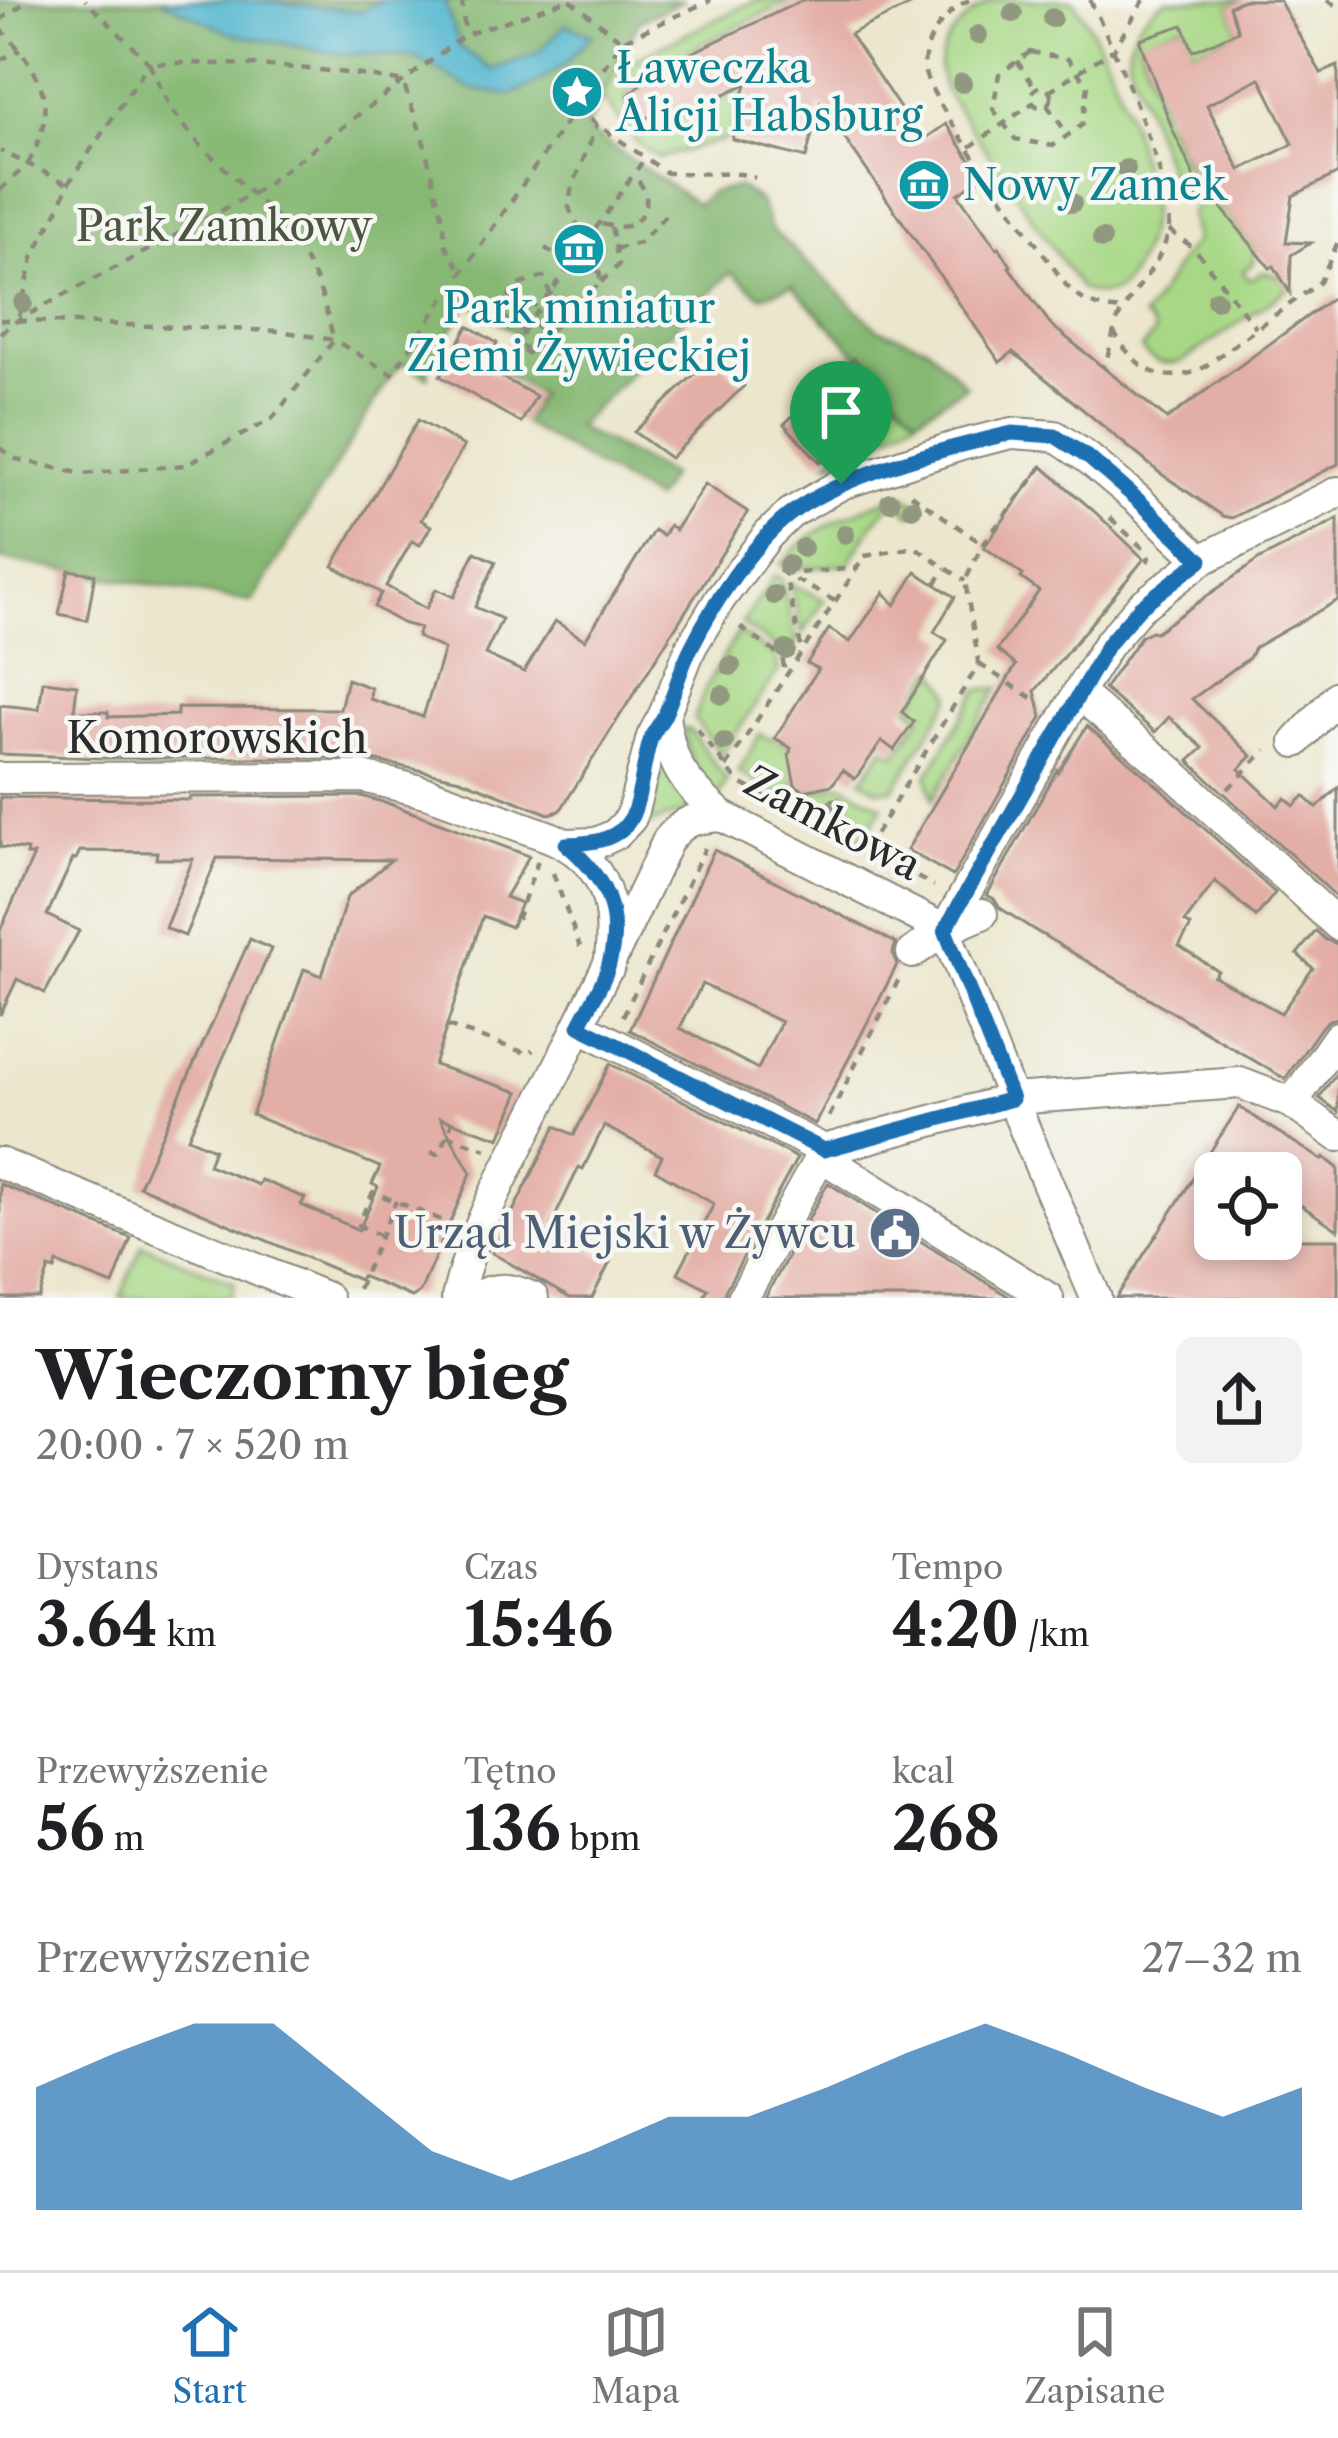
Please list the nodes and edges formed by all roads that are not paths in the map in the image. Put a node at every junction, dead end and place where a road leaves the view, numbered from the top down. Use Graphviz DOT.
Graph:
graph roads {
  1 [pos="1338,492"];
  2 [pos="1201,560"];
  3 [pos="1338,696"];
  4 [pos="1067,703"];
  5 [pos="677,717"];
  6 [pos="1282,745"];
  7 [pos="0,778"];
  8 [pos="720,830"];
  9 [pos="566,844"];
  10 [pos="982,914"];
  11 [pos="1338,925"];
  12 [pos="945,930"];
  13 [pos="912,953"];
  14 [pos="595,960"];
  15 [pos="579,1026"];
  16 [pos="1338,1037"];
  17 [pos="1012,1099"];
  18 [pos="1292,1103"];
  19 [pos="1338,1136"];
  20 [pos="824,1152"];
  21 [pos="0,1163"];
  22 [pos="327,1298"];
  23 [pos="457,1298"];
  24 [pos="475,1298"];
  25 [pos="533,1298"];
  26 [pos="743,1298"];
  27 [pos="1048,1298"];
  28 [pos="1096,1298"];
  1 -- 2 [label="street"];
  2 -- 4 [label="street"];
  2 -- 5 [label="street"];
  3 -- 6 [label="street"];
  4 -- 11 [label="street"];
  4 -- 12 [label="street"];
  5 -- 8 [label="street, Zamkowa"];
  5 -- 9 [label="street"];
  7 -- 9 [label="street, Komorowskich"];
  8 -- 12 [label="street, Zamkowa"];
  8 -- 14 [label="street"];
  9 -- 14 [label="street"];
  10 -- 12 [label="street"];
  12 -- 13 [label="street"];
  12 -- 17 [label="street"];
  14 -- 15 [label="street"];
  15 -- 20 [label="street"];
  15 -- 23 [label="street"];
  16 -- 18 [label="street"];
  17 -- 18 [label="street"];
  17 -- 20 [label="street"];
  17 -- 28 [label="street"];
  18 -- 19 [label="street"];
  20 -- 26 [label="street"];
  20 -- 27 [label="street"];
  21 -- 22 [label="street"];
  24 -- 25 [label="street"];
}
